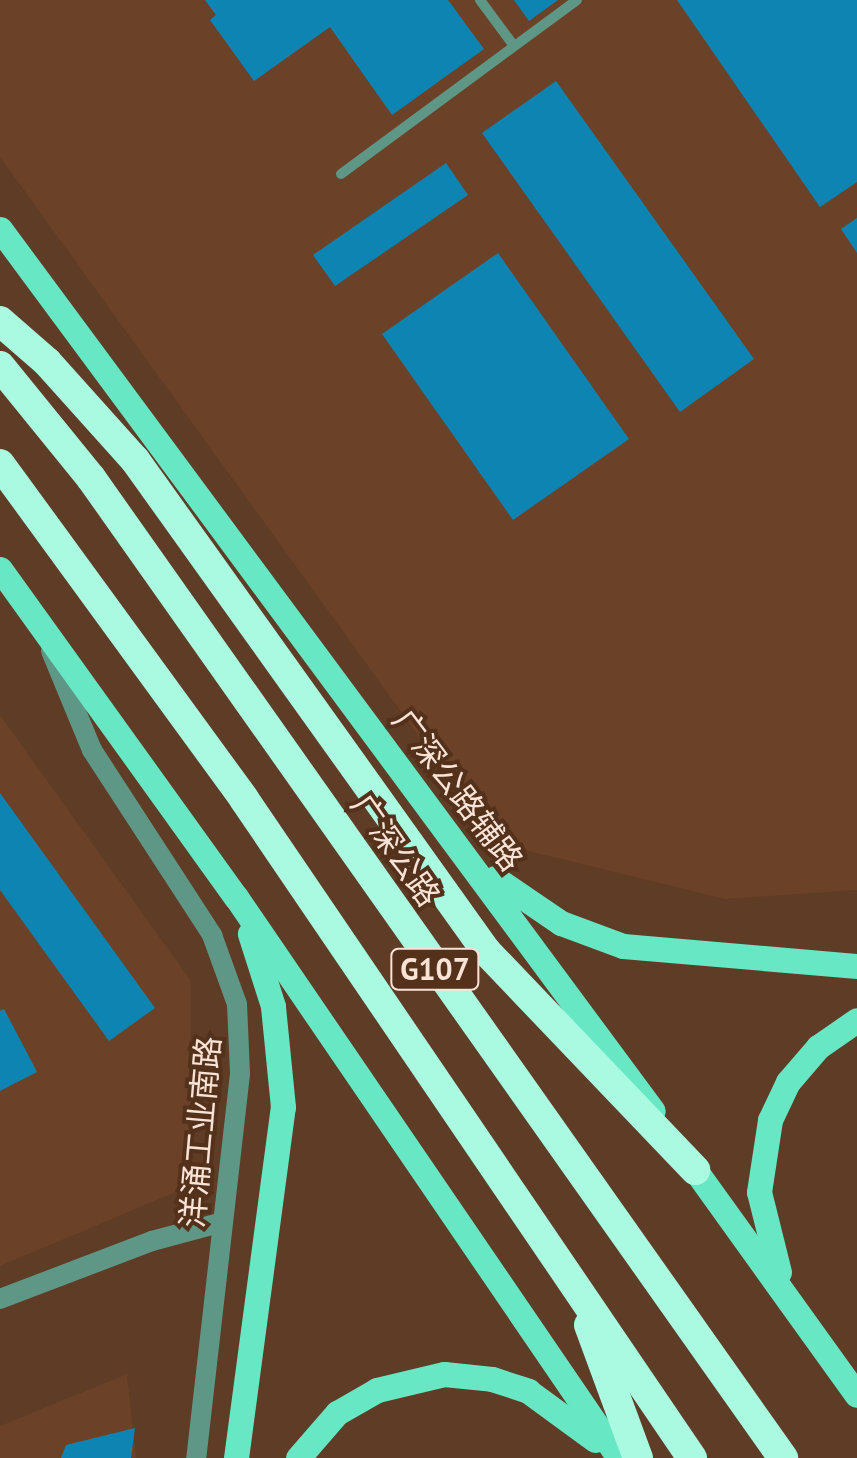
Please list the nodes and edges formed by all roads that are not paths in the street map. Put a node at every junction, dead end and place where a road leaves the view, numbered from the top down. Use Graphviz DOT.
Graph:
graph roads {
  1 [pos="480,0"];
  2 [pos="577,0"];
  3 [pos="514,46"];
  4 [pos="342,174"];
  5 [pos="0,228"];
  6 [pos="0,321"];
  7 [pos="0,366"];
  8 [pos="0,464"];
  9 [pos="0,569"];
  10 [pos="39,622"];
  11 [pos="452,836"];
  12 [pos="236,897"];
  13 [pos="857,966"];
  14 [pos="857,1020"];
  15 [pos="695,1170"];
  16 [pos="223,1222"];
  17 [pos="573,1280"];
  18 [pos="0,1299"];
  19 [pos="793,1304"];
  20 [pos="857,1395"];
  21 [pos="196,1458"];
  22 [pos="236,1458"];
  23 [pos="298,1458"];
  24 [pos="617,1458"];
  25 [pos="638,1458"];
  26 [pos="692,1458"];
  27 [pos="783,1458"];
  1 -- 3 [label="lane"];
  2 -- 3 [label="lane"];
  3 -- 4 [label="lane"];
  5 -- 11 [label="main road, 广深公路辅路"];
  6 -- 15 [label="highway"];
  7 -- 27 [label="highway, 广深公路 / G107"];
  8 -- 17 [label="highway, G107"];
  9 -- 10 [label="main road"];
  10 -- 12 [label="main road"];
  10 -- 16 [label="street, 洋涌工业南路"];
  11 -- 13 [label="main road"];
  11 -- 15 [label="main road, 广深公路辅路"];
  12 -- 22 [label="main road"];
  12 -- 24 [label="main road"];
  14 -- 19 [label="main road"];
  15 -- 19 [label="main road, 广深公路辅路"];
  16 -- 18 [label="street"];
  16 -- 21 [label="street, 洋涌工业南路"];
  17 -- 25 [label="highway"];
  17 -- 26 [label="highway, G107"];
  19 -- 20 [label="main road, 广深公路辅路"];
  23 -- 24 [label="main road"];
}
